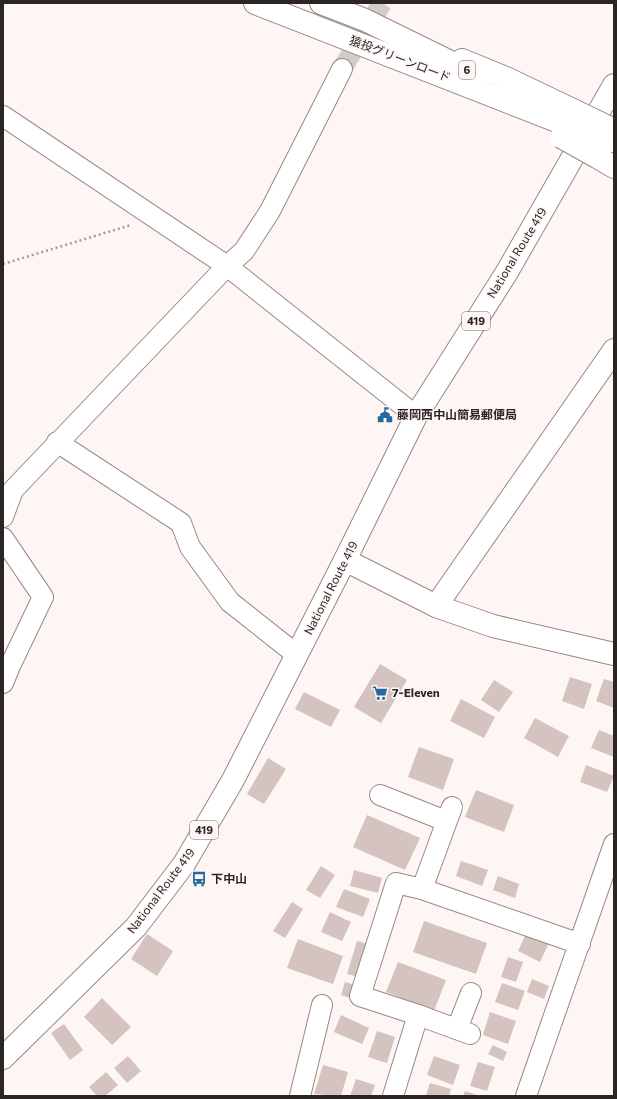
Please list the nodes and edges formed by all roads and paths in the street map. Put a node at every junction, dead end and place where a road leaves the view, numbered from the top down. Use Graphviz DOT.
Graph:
graph roads {
  1 [pos="255,3"];
  2 [pos="321,3"];
  3 [pos="342,69"];
  4 [pos="614,85"];
  5 [pos="3,116"];
  6 [pos="568,124"];
  7 [pos="609,146"];
  8 [pos="152,215"];
  9 [pos="3,264"];
  10 [pos="227,266"];
  11 [pos="614,350"];
  12 [pos="416,416"];
  13 [pos="57,442"];
  14 [pos="3,517"];
  15 [pos="3,538"];
  16 [pos="346,560"];
  17 [pos="436,606"];
  18 [pos="297,654"];
  19 [pos="614,654"];
  20 [pos="3,683"];
  21 [pos="380,795"];
  22 [pos="614,845"];
  23 [pos="422,889"];
  24 [pos="580,944"];
  25 [pos="470,993"];
  26 [pos="322,1005"];
  27 [pos="418,1015"];
  28 [pos="3,1058"];
  29 [pos="300,1096"];
  30 [pos="393,1096"];
  31 [pos="526,1096"];
  1 -- 6 [label="main road, 猿投グリーンロード"];
  2 -- 6 [label="main road, 猿投グリーンロード / 6"];
  3 -- 10 [label="street"];
  4 -- 12 [label="main road, National Route 419 / 419"];
  5 -- 8 [label="street"];
  6 -- 7 [label="main road, bridge"];
  6 -- 7 [label="main road, bridge"];
  8 -- 9 [label="path"];
  8 -- 10 [label="street"];
  10 -- 12 [label="street"];
  10 -- 13 [label="street"];
  11 -- 17 [label="main road"];
  12 -- 16 [label="main road, National Route 419 / 419"];
  13 -- 14 [label="street"];
  13 -- 18 [label="street"];
  15 -- 20 [label="street"];
  16 -- 17 [label="main road"];
  16 -- 18 [label="main road, National Route 419 / 419"];
  17 -- 19 [label="main road"];
  18 -- 28 [label="main road, National Route 419 / 419"];
  21 -- 23 [label="street"];
  22 -- 24 [label="street"];
  23 -- 24 [label="street"];
  23 -- 27 [label="street"];
  24 -- 31 [label="street"];
  25 -- 27 [label="street"];
  26 -- 29 [label="street"];
  27 -- 30 [label="street"];
}
